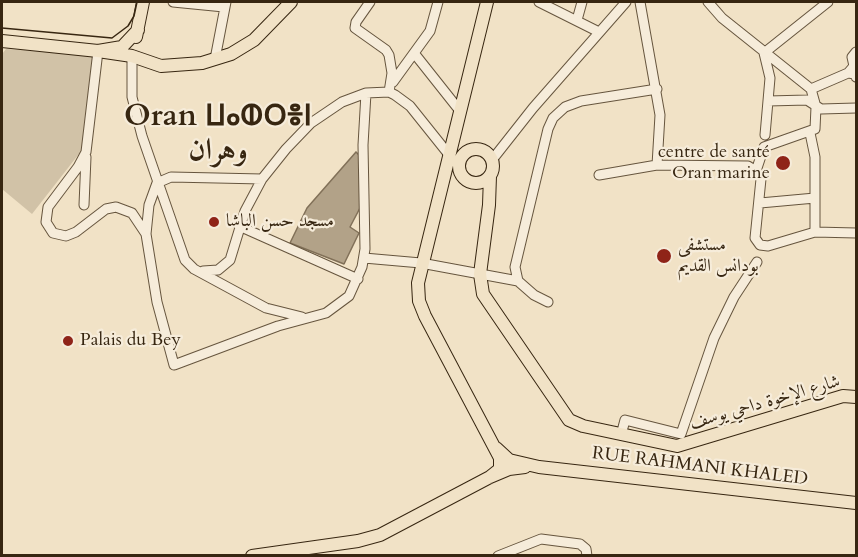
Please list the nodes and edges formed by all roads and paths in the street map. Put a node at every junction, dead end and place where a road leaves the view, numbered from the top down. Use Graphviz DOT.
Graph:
graph roads {
  1 [pos="143,2"];
  2 [pos="173,2"];
  3 [pos="291,2"];
  4 [pos="370,2"];
  5 [pos="438,2"];
  6 [pos="487,2"];
  7 [pos="539,2"];
  8 [pos="582,2"];
  9 [pos="626,2"];
  10 [pos="640,2"];
  11 [pos="709,2"];
  12 [pos="828,2"];
  13 [pos="225,4"];
  14 [pos="551,4"];
  15 [pos="577,20"];
  16 [pos="138,30"];
  17 [pos="599,32"];
  18 [pos="8,41"];
  19 [pos="98,51"];
  20 [pos="856,52"];
  21 [pos="414,53"];
  22 [pos="764,53"];
  23 [pos="132,56"];
  24 [pos="215,59"];
  25 [pos="852,75"];
  26 [pos="657,89"];
  27 [pos="811,89"];
  28 [pos="389,92"];
  29 [pos="366,93"];
  30 [pos="768,101"];
  31 [pos="816,107"];
  32 [pos="856,108"];
  33 [pos="460,111"];
  34 [pos="457,126"];
  35 [pos="813,130"];
  36 [pos="765,135"];
  37 [pos="471,150"];
  38 [pos="86,152"];
  39 [pos="492,160"];
  40 [pos="454,161"];
  41 [pos="657,165"];
  42 [pos="756,171"];
  43 [pos="598,175"];
  44 [pos="490,176"];
  45 [pos="262,179"];
  46 [pos="157,183"];
  47 [pos="476,183"];
  48 [pos="815,198"];
  49 [pos="759,203"];
  50 [pos="84,205"];
  51 [pos="489,205"];
  52 [pos="239,226"];
  53 [pos="815,232"];
  54 [pos="856,233"];
  55 [pos="146,234"];
  56 [pos="364,258"];
  57 [pos="757,262"];
  58 [pos="421,263"];
  59 [pos="203,272"];
  60 [pos="480,274"];
  61 [pos="358,279"];
  62 [pos="518,281"];
  63 [pos="548,302"];
  64 [pos="304,318"];
  65 [pos="856,397"];
  66 [pos="621,435"];
  67 [pos="495,448"];
  68 [pos="539,467"];
  69 [pos="490,477"];
  70 [pos="856,503"];
  71 [pos="340,544"];
  72 [pos="252,555"];
  73 [pos="325,555"];
  74 [pos="498,555"];
  75 [pos="587,555"];
  1 -- 16 [label="main road"];
  2 -- 13 [label="street"];
  3 -- 24 [label="main road"];
  4 -- 28 [label="street"];
  5 -- 21 [label="street"];
  6 -- 33 [label="main road"];
  7 -- 14 [label="street"];
  8 -- 15 [label="street"];
  9 -- 17 [label="street"];
  10 -- 26 [label="street"];
  11 -- 22 [label="street"];
  12 -- 22 [label="street"];
  13 -- 24 [label="street"];
  14 -- 15 [label="street"];
  15 -- 17 [label="street"];
  16 -- 19 [label="main road"];
  16 -- 23 [label="main road"];
  17 -- 39 [label="street"];
  18 -- 19 [label="main road"];
  19 -- 23 [label="main road"];
  19 -- 38 [label="street"];
  20 -- 25 [label="street"];
  21 -- 28 [label="street"];
  21 -- 33 [label="street"];
  22 -- 27 [label="street"];
  22 -- 30 [label="street"];
  23 -- 24 [label="main road"];
  23 -- 46 [label="street"];
  25 -- 27 [label="street"];
  26 -- 41 [label="street"];
  26 -- 62 [label="street"];
  27 -- 31 [label="street"];
  28 -- 29 [label="street"];
  28 -- 40 [label="street"];
  29 -- 45 [label="street"];
  29 -- 56 [label="street"];
  30 -- 31 [label="street"];
  30 -- 36 [label="street"];
  31 -- 32 [label="street"];
  31 -- 35 [label="street"];
  33 -- 34 [label="main road"];
  34 -- 37 [label="main road"];
  34 -- 40 [label="main road"];
  35 -- 42 [label="street"];
  35 -- 48 [label="street"];
  37 -- 39 [label="main road"];
  37 -- 40 [label="main road"];
  38 -- 50 [label="street"];
  38 -- 55 [label="street"];
  39 -- 44 [label="main road"];
  40 -- 47 [label="main road"];
  40 -- 58 [label="main road"];
  41 -- 42 [label="street"];
  41 -- 43 [label="street"];
  42 -- 49 [label="street"];
  44 -- 47 [label="main road"];
  44 -- 51 [label="main road, شارع الإخوة داحي يوسف"];
  45 -- 46 [label="street"];
  45 -- 52 [label="street"];
  46 -- 55 [label="street"];
  46 -- 59 [label="street"];
  47 -- 51 [label="main road"];
  48 -- 49 [label="street"];
  48 -- 53 [label="street"];
  49 -- 53 [label="street"];
  51 -- 60 [label="main road, شارع الإخوة داحي يوسف"];
  52 -- 59 [label="street"];
  52 -- 61 [label="street"];
  53 -- 54 [label="street"];
  55 -- 64 [label="street"];
  56 -- 58 [label="street"];
  56 -- 61 [label="street"];
  57 -- 66 [label="street"];
  58 -- 60 [label="street"];
  58 -- 67 [label="main road"];
  59 -- 64 [label="street"];
  60 -- 62 [label="street"];
  60 -- 66 [label="main road, شارع الإخوة داحي يوسف"];
  61 -- 64 [label="street"];
  62 -- 63 [label="street"];
  65 -- 66 [label="main road, شارع الإخوة داحي يوسف"];
  67 -- 68 [label="main road"];
  67 -- 69 [label="main road"];
  68 -- 69 [label="main road"];
  68 -- 70 [label="main road, RUE RAHMANI KHALED"];
  69 -- 71 [label="main road"];
  71 -- 72 [label="main road"];
  71 -- 73 [label="main road"];
  74 -- 75 [label="street"];
}
